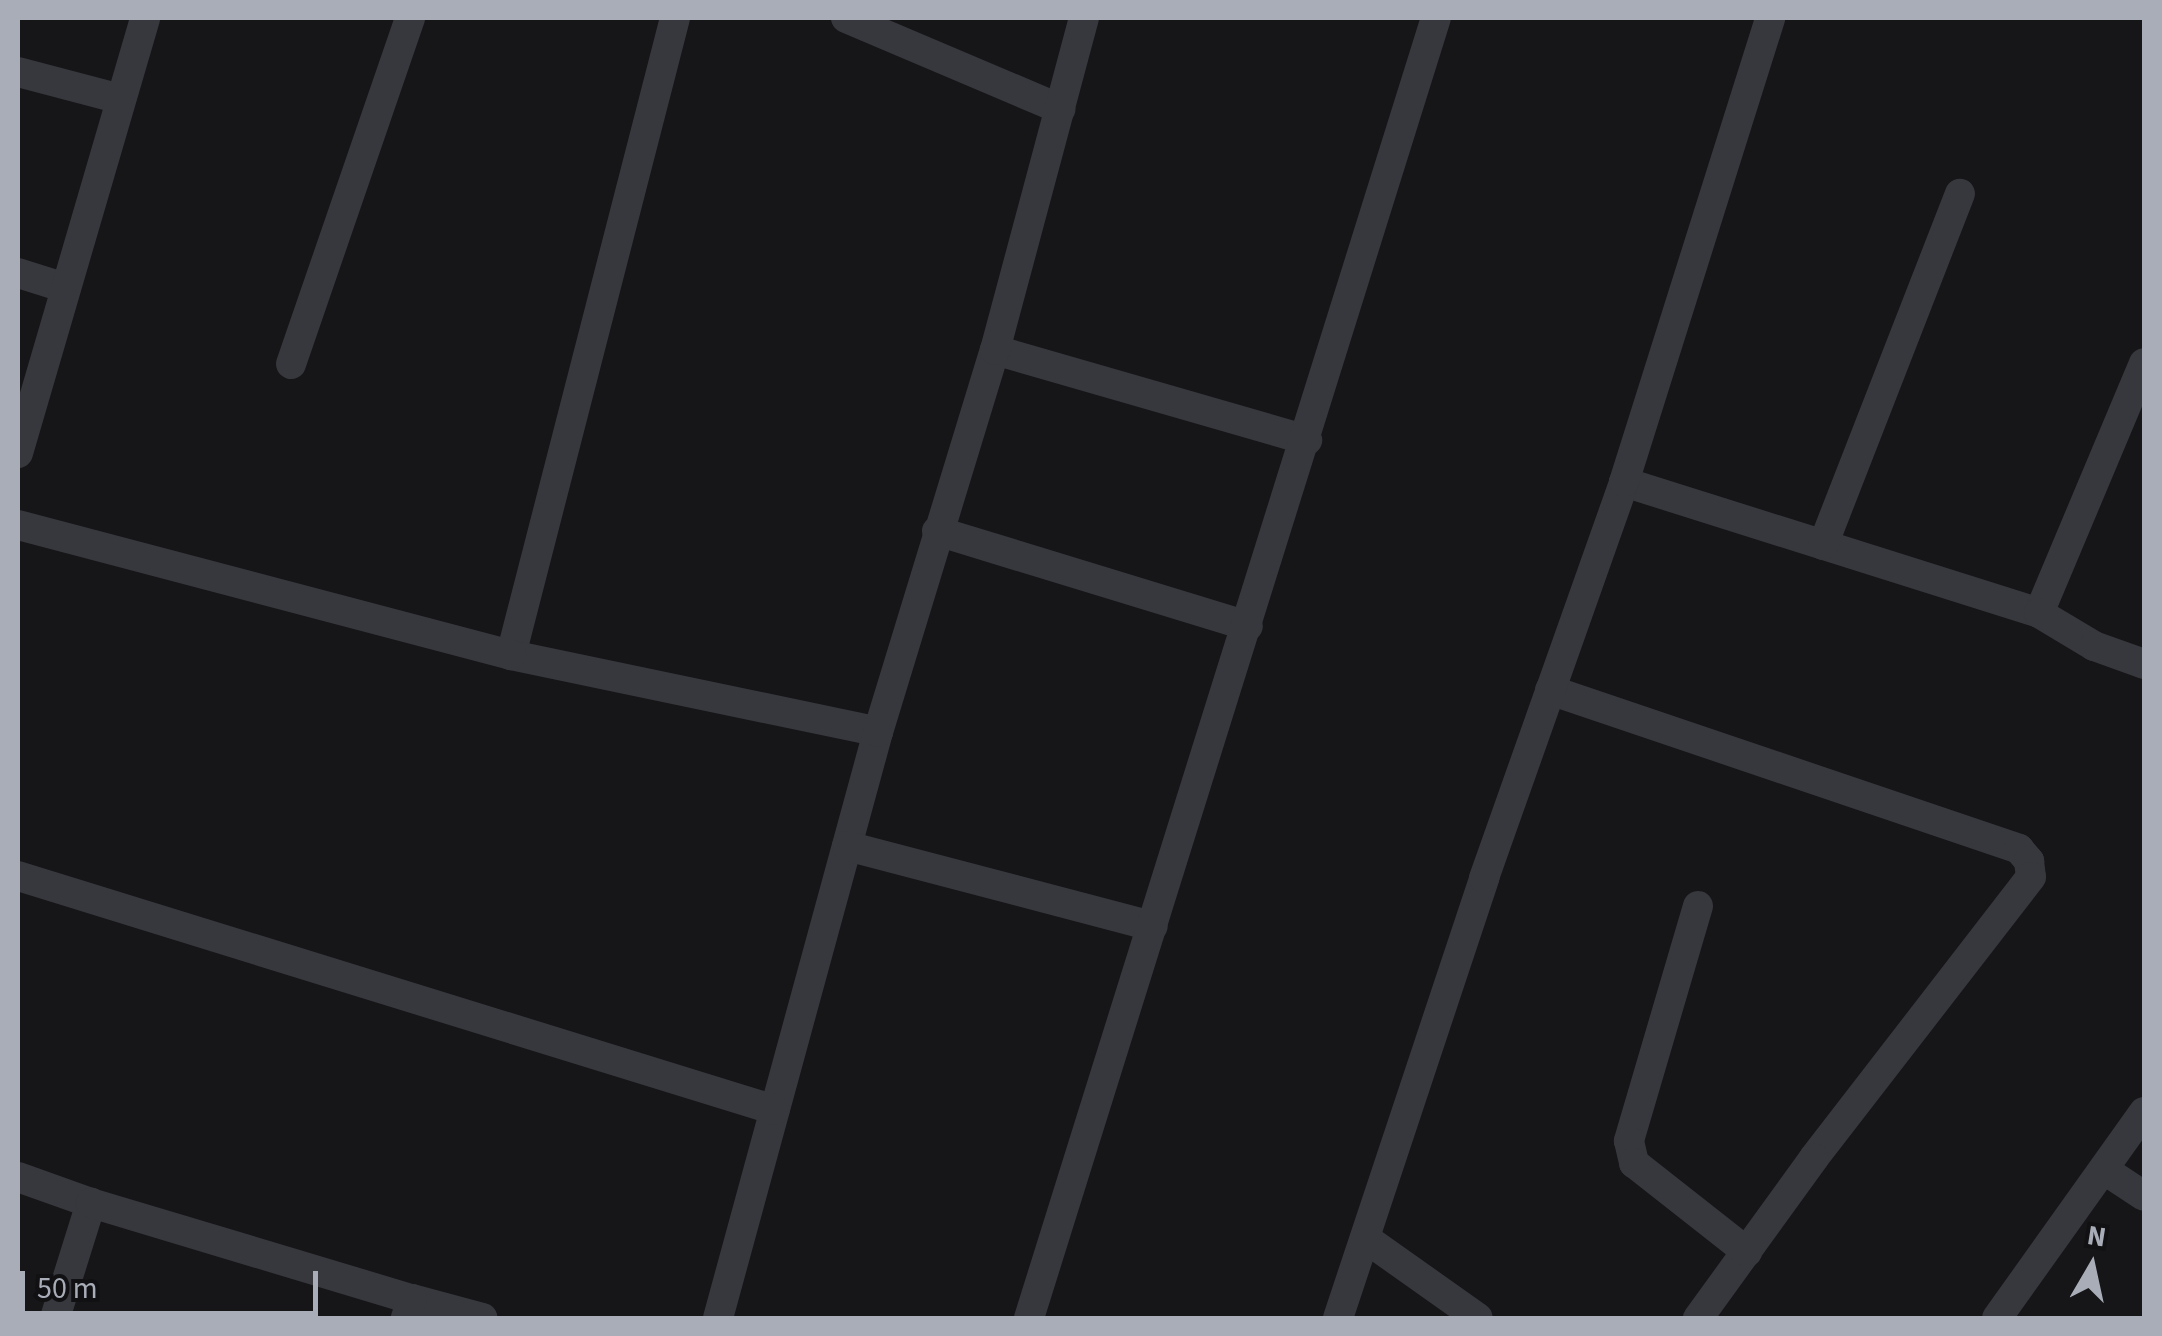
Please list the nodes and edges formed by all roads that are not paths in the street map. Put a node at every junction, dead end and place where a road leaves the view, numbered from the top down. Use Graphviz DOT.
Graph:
graph roads {
  1 [pos="145,18"];
  2 [pos="410,18"];
  3 [pos="675,18"];
  4 [pos="846,18"];
  5 [pos="1084,18"];
  6 [pos="1436,18"];
  7 [pos="1770,18"];
  8 [pos="18,72"];
  9 [pos="122,100"];
  10 [pos="1060,109"];
  11 [pos="1960,194"];
  12 [pos="18,273"];
  13 [pos="66,288"];
  14 [pos="995,350"];
  15 [pos="2144,363"];
  16 [pos="291,364"];
  17 [pos="1307,440"];
  18 [pos="18,453"];
  19 [pos="1624,482"];
  20 [pos="18,526"];
  21 [pos="937,530"];
  22 [pos="1824,545"];
  23 [pos="2039,613"];
  24 [pos="1248,626"];
  25 [pos="511,655"];
  26 [pos="2144,664"];
  27 [pos="1550,690"];
  28 [pos="878,732"];
  29 [pos="847,846"];
  30 [pos="18,876"];
  31 [pos="1698,906"];
  32 [pos="1153,926"];
  33 [pos="775,1110"];
  34 [pos="2144,1112"];
  35 [pos="2106,1172"];
  36 [pos="18,1177"];
  37 [pos="2144,1196"];
  38 [pos="91,1203"];
  39 [pos="1365,1238"];
  40 [pos="1746,1252"];
  41 [pos="409,1309"];
  42 [pos="55,1318"];
  43 [pos="483,1318"];
  44 [pos="718,1318"];
  45 [pos="1029,1318"];
  46 [pos="1338,1318"];
  47 [pos="1478,1318"];
  48 [pos="1698,1318"];
  49 [pos="1997,1318"];
  1 -- 9 [label="street"];
  2 -- 16 [label="street"];
  3 -- 25 [label="street"];
  4 -- 10 [label="street"];
  5 -- 10 [label="street"];
  6 -- 17 [label="street"];
  7 -- 19 [label="street"];
  8 -- 9 [label="street"];
  9 -- 13 [label="street"];
  10 -- 14 [label="street"];
  11 -- 22 [label="street"];
  12 -- 13 [label="street"];
  13 -- 18 [label="street"];
  14 -- 17 [label="street"];
  14 -- 21 [label="street"];
  15 -- 23 [label="street"];
  17 -- 24 [label="street"];
  19 -- 22 [label="street"];
  19 -- 27 [label="street"];
  20 -- 25 [label="street"];
  21 -- 24 [label="street"];
  21 -- 28 [label="street"];
  22 -- 23 [label="street"];
  23 -- 26 [label="street"];
  24 -- 32 [label="street"];
  25 -- 28 [label="street"];
  27 -- 39 [label="street"];
  27 -- 40 [label="street"];
  28 -- 29 [label="street"];
  29 -- 32 [label="street"];
  29 -- 33 [label="street"];
  30 -- 33 [label="street"];
  31 -- 40 [label="street"];
  32 -- 45 [label="street"];
  33 -- 44 [label="street"];
  34 -- 35 [label="street"];
  35 -- 37 [label="street"];
  35 -- 49 [label="street"];
  36 -- 38 [label="street"];
  38 -- 41 [label="street"];
  38 -- 42 [label="street"];
  39 -- 46 [label="street"];
  39 -- 47 [label="street"];
  40 -- 48 [label="street"];
  41 -- 43 [label="street"];
}
